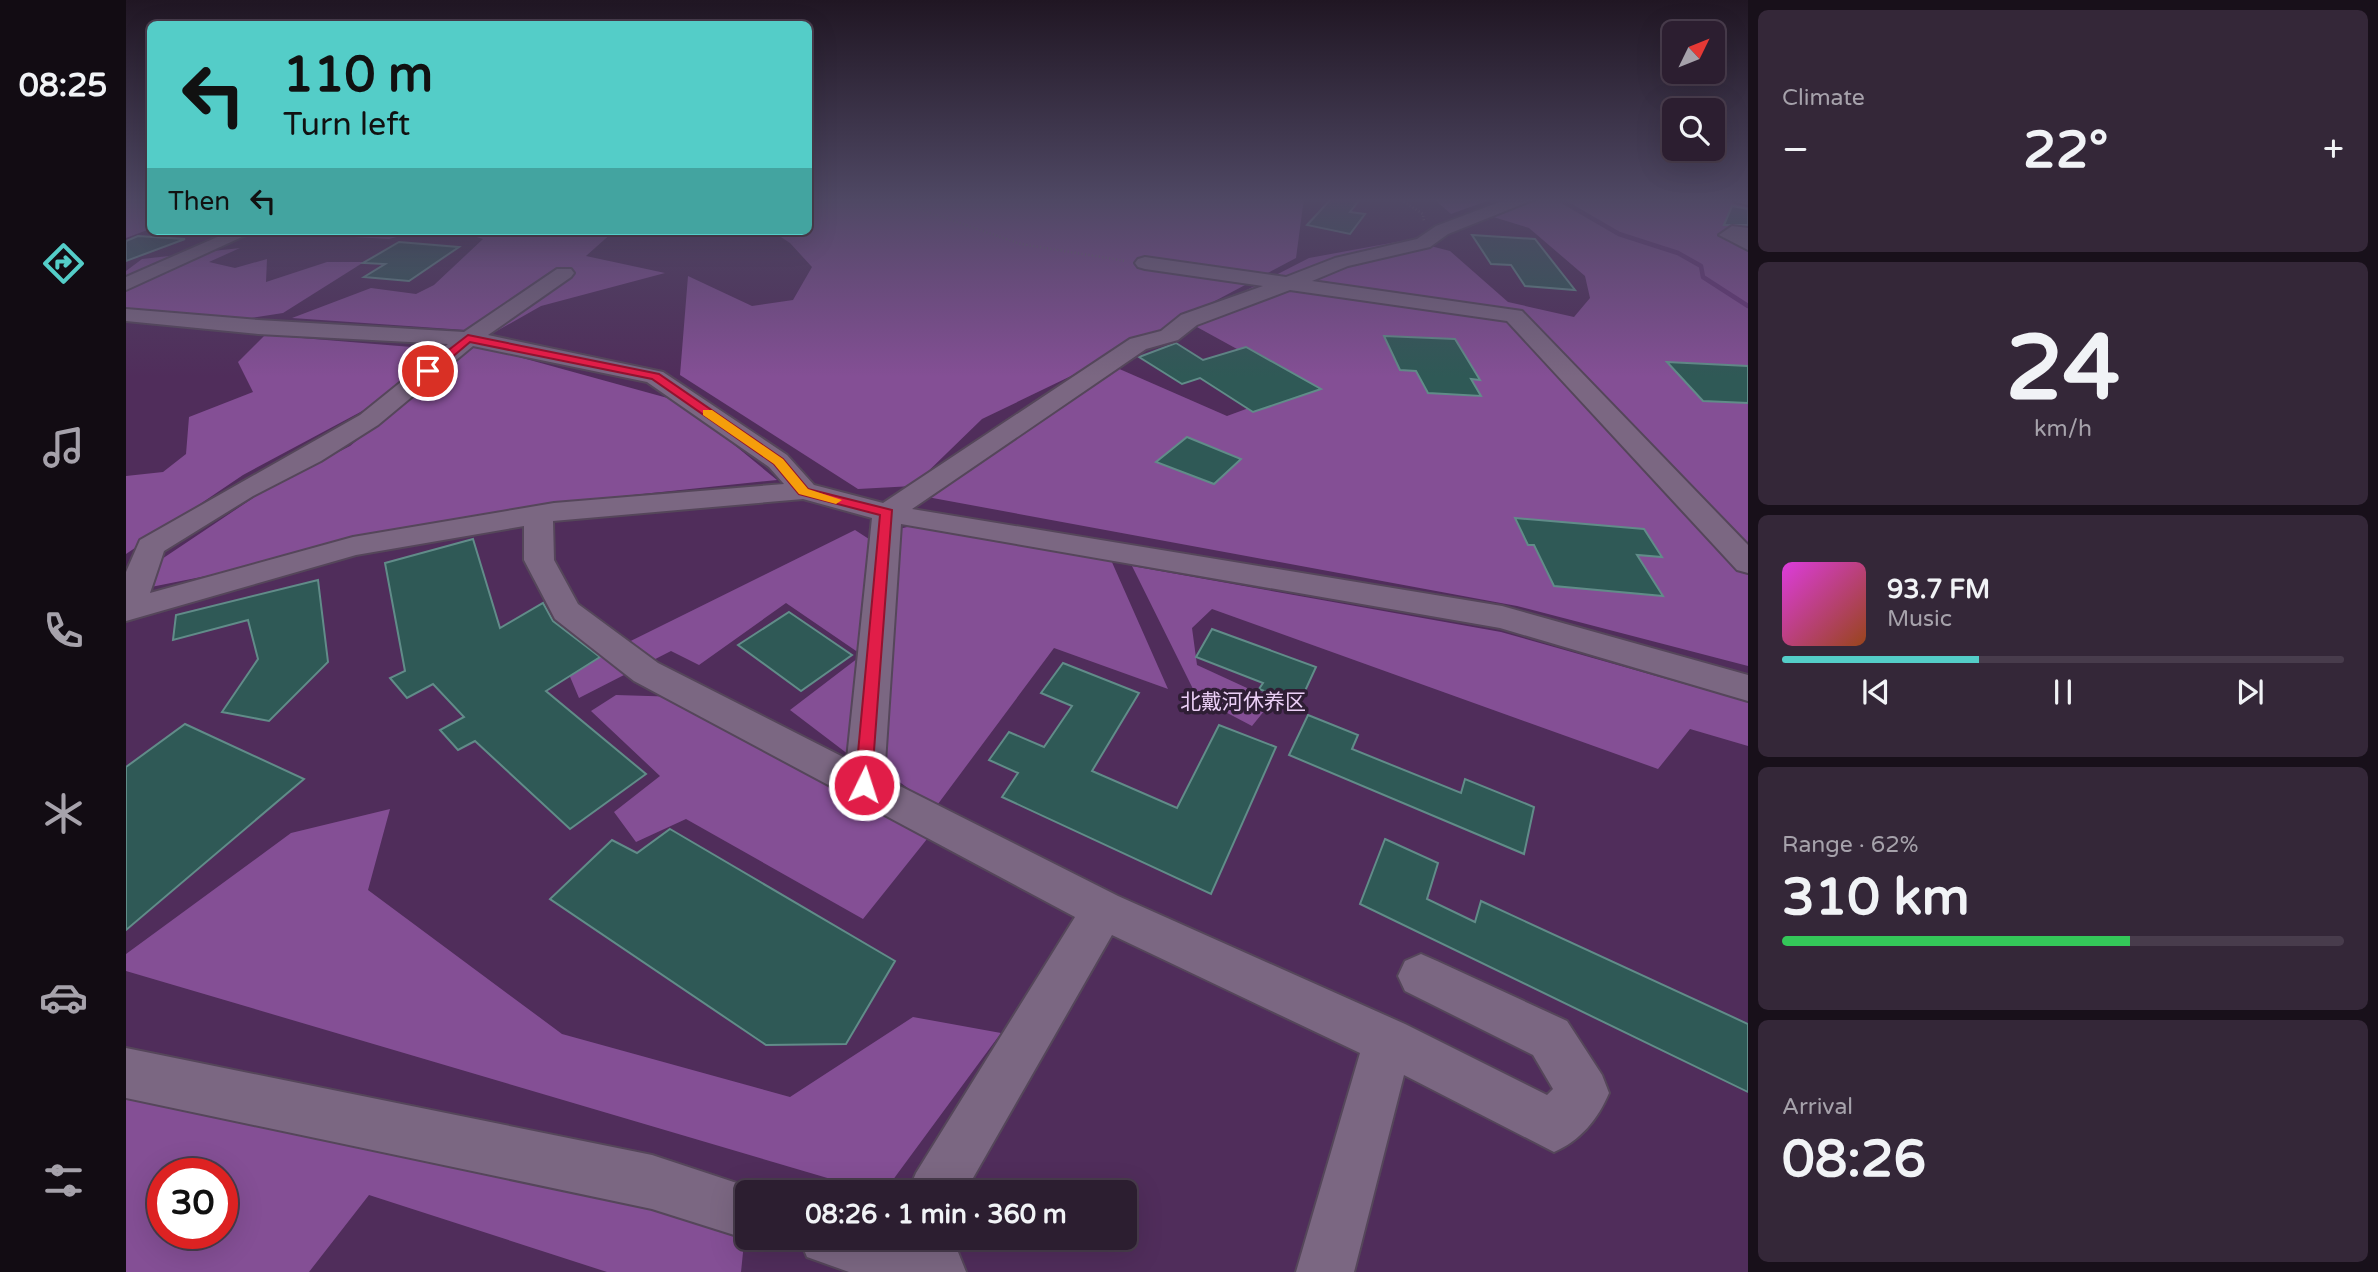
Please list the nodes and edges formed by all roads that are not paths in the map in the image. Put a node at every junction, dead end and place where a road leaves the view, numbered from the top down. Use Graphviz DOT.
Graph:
graph roads {
  1 [pos="186,257"];
  2 [pos="1362,257"];
  3 [pos="1145,263"];
  4 [pos="564,273"];
  5 [pos="126,284"];
  6 [pos="1286,284"];
  7 [pos="126,314"];
  8 [pos="468,339"];
  9 [pos="804,491"];
  10 [pos="887,513"];
  11 [pos="538,515"];
  12 [pos="1748,563"];
  13 [pos="127,610"];
  14 [pos="1748,688"];
  15 [pos="864,785"];
  16 [pos="1103,910"];
  17 [pos="1421,976"];
  18 [pos="1388,1041"];
  19 [pos="126,1073"];
  20 [pos="942,1180"];
  21 [pos="735,1208"];
  22 [pos="887,1250"];
  23 [pos="914,1256"];
  24 [pos="1325,1272"];
  1 -- 5 [label="street"];
  2 -- 6 [label="street"];
  3 -- 6 [label="street"];
  4 -- 8 [label="street"];
  6 -- 10 [label="street"];
  6 -- 12 [label="street"];
  7 -- 8 [label="street"];
  8 -- 9 [label="street"];
  8 -- 13 [label="street"];
  9 -- 10 [label="street"];
  9 -- 11 [label="street"];
  10 -- 14 [label="street"];
  10 -- 15 [label="street"];
  11 -- 13 [label="street"];
  11 -- 15 [label="street"];
  15 -- 16 [label="street"];
  16 -- 18 [label="street"];
  16 -- 20 [label="street"];
  17 -- 18 [label="street"];
  18 -- 24 [label="street"];
  19 -- 21 [label="street"];
  22 -- 23 [label="street"];
}
